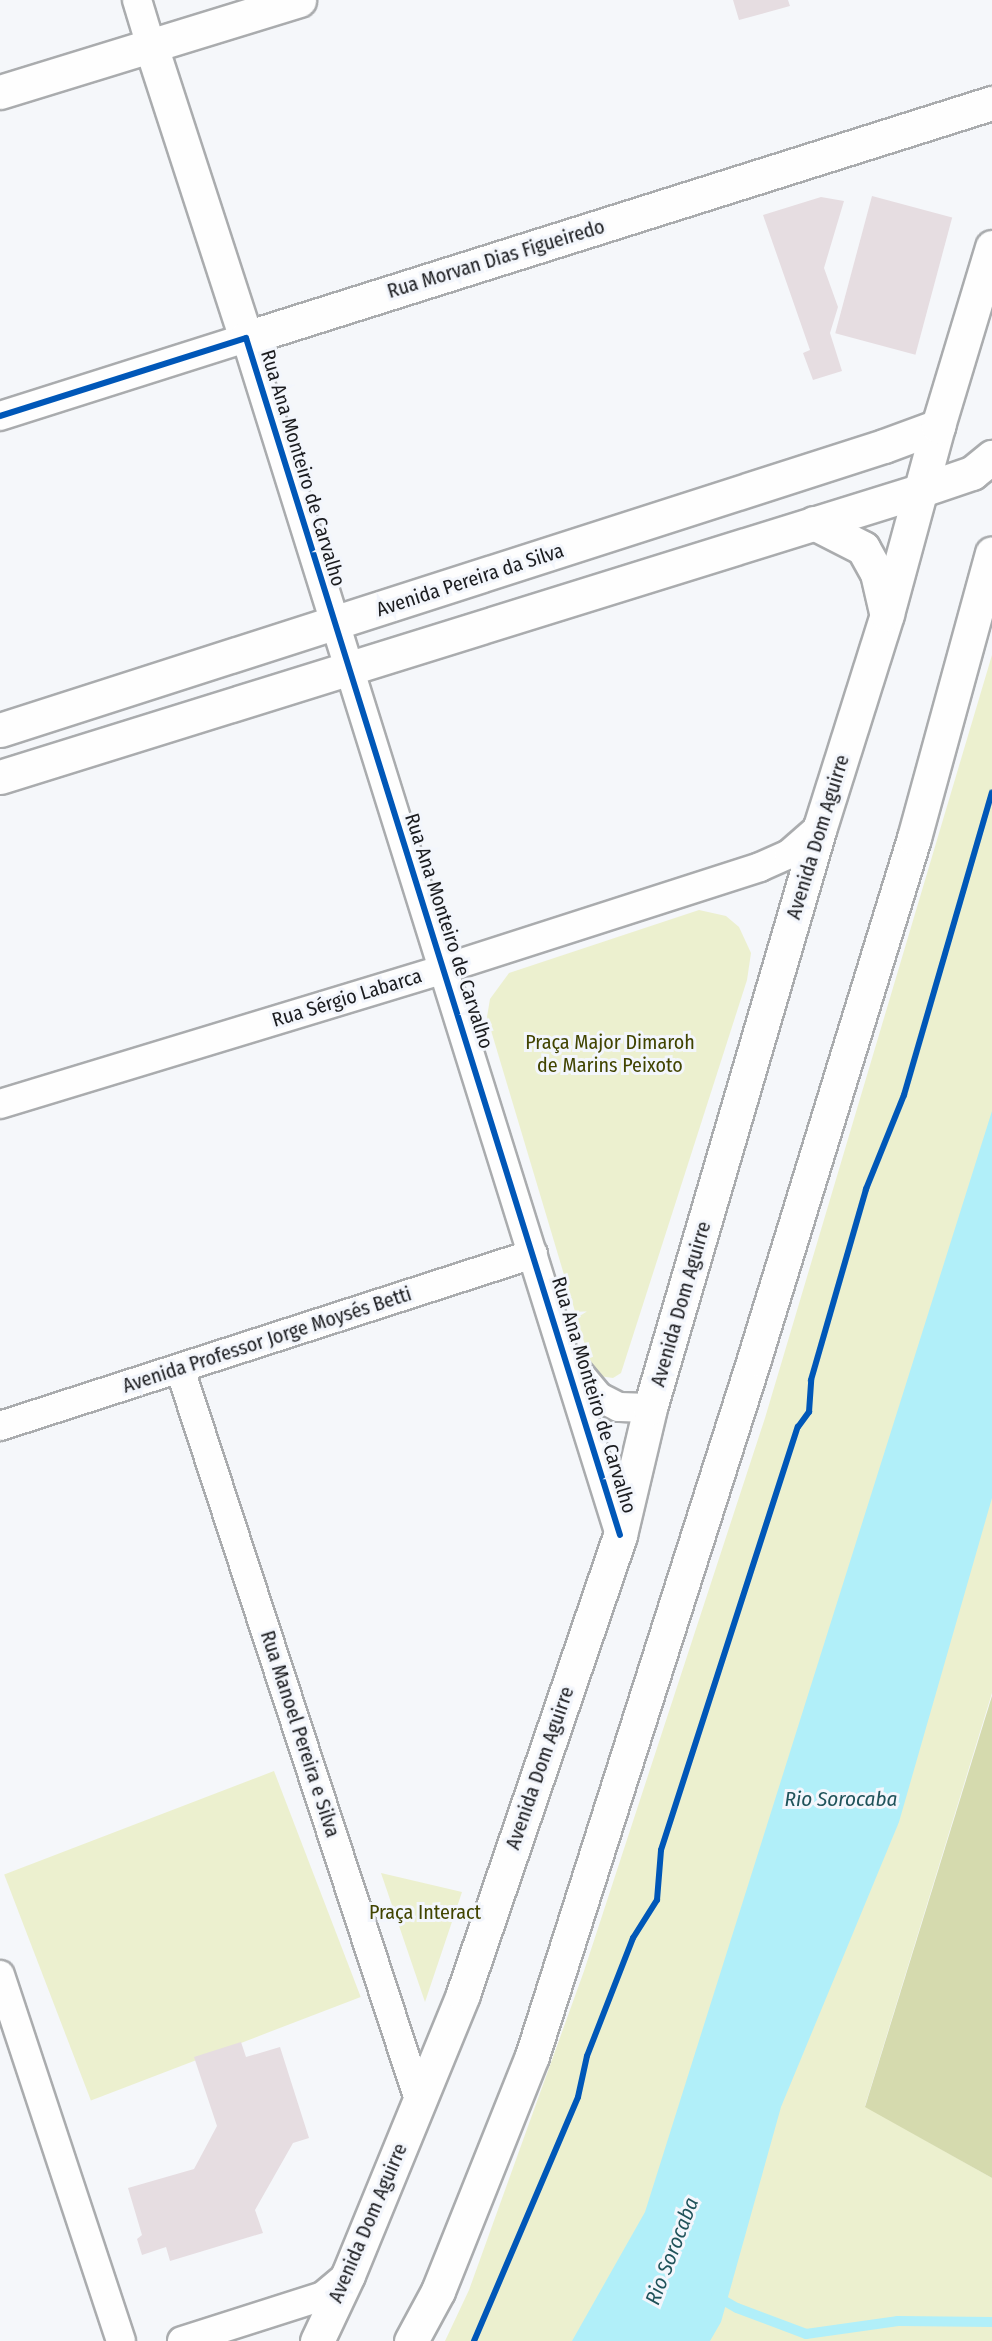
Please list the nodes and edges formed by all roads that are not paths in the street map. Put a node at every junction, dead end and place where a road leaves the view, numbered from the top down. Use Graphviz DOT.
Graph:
graph roads {
  1 [pos="137,0"];
  2 [pos="299,0"];
  3 [pos="151,46"];
  4 [pos="0,92"];
  5 [pos="992,104"];
  6 [pos="992,247"];
  7 [pos="246,338"];
  8 [pos="0,416"];
  9 [pos="938,426"];
  10 [pos="992,457"];
  11 [pos="922,490"];
  12 [pos="814,523"];
  13 [pos="992,553"];
  14 [pos="887,614"];
  15 [pos="335,624"];
  16 [pos="348,668"];
  17 [pos="0,730"];
  18 [pos="0,777"];
  19 [pos="820,827"];
  20 [pos="443,969"];
  21 [pos="0,1104"];
  22 [pos="533,1254"];
  23 [pos="566,1357"];
  24 [pos="180,1368"];
  25 [pos="650,1408"];
  26 [pos="0,1426"];
  27 [pos="620,1535"];
  28 [pos="0,1975"];
  29 [pos="419,2100"];
  30 [pos="348,2275"];
  31 [pos="121,2341"];
  32 [pos="182,2341"];
  33 [pos="317,2341"];
  34 [pos="411,2341"];
  1 -- 3 [label="street, Rua Ana Monteiro de Carvalho"];
  2 -- 3 [label="main road"];
  3 -- 4 [label="main road"];
  3 -- 7 [label="main road, Rua Ana Monteiro de Carvalho"];
  5 -- 7 [label="main road, Rua Morvan Dias Figueiredo"];
  6 -- 9 [label="main road, Avenida Dom Aguirre"];
  7 -- 8 [label="street, Rua Morvan Dias Figueiredo"];
  7 -- 15 [label="street, Rua Ana Monteiro de Carvalho"];
  9 -- 11 [label="main road, Avenida Dom Aguirre"];
  9 -- 15 [label="main road, Avenida Pereira da Silva"];
  10 -- 11 [label="main road"];
  11 -- 12 [label="main road"];
  11 -- 14 [label="main road, Avenida Dom Aguirre"];
  12 -- 14 [label="main road"];
  12 -- 16 [label="main road"];
  13 -- 34 [label="main road"];
  14 -- 19 [label="main road, Avenida Dom Aguirre"];
  15 -- 16 [label="street, Rua Ana Monteiro de Carvalho"];
  15 -- 17 [label="main road, Avenida Pereira da Silva"];
  16 -- 18 [label="main road"];
  16 -- 20 [label="street, Rua Ana Monteiro de Carvalho"];
  19 -- 20 [label="street, Rua Sérgio Labarca"];
  19 -- 25 [label="main road, Avenida Dom Aguirre"];
  20 -- 21 [label="street, Rua Sérgio Labarca"];
  20 -- 22 [label="street, Rua Ana Monteiro de Carvalho"];
  22 -- 23 [label="street, Rua Ana Monteiro de Carvalho"];
  22 -- 24 [label="street, Avenida Professor Jorge Moysés Betti"];
  23 -- 25 [label="street, Rua Ana Monteiro de Carvalho"];
  23 -- 27 [label="street, Rua Ana Monteiro de Carvalho"];
  24 -- 26 [label="street, Avenida Professor Jorge Moysés Betti"];
  24 -- 29 [label="street, Rua Manoel Pereira e Silva"];
  25 -- 27 [label="main road, Avenida Dom Aguirre"];
  27 -- 29 [label="main road, Avenida Dom Aguirre"];
  28 -- 31 [label="street"];
  29 -- 30 [label="main road, Avenida Dom Aguirre"];
  30 -- 32 [label="street"];
  30 -- 33 [label="main road, Avenida Dom Aguirre"];
}
